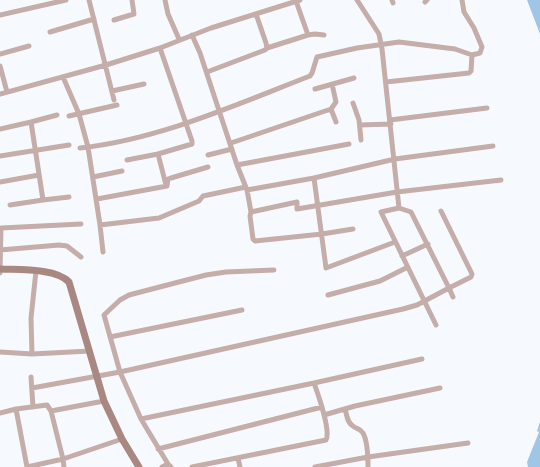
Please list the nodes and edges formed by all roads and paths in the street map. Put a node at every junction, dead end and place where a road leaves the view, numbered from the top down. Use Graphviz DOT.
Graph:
graph roads {
  1 [pos="66,0"];
  2 [pos="89,0"];
  3 [pos="132,0"];
  4 [pos="166,0"];
  5 [pos="357,0"];
  6 [pos="462,0"];
  7 [pos="298,1"];
  8 [pos="256,14"];
  9 [pos="0,15"];
  10 [pos="94,20"];
  11 [pos="114,20"];
  12 [pos="50,32"];
  13 [pos="192,35"];
  14 [pos="308,35"];
  15 [pos="324,35"];
  16 [pos="179,39"];
  17 [pos="381,45"];
  18 [pos="30,46"];
  19 [pos="160,48"];
  20 [pos="267,48"];
  21 [pos="0,54"];
  22 [pos="472,55"];
  23 [pos="106,65"];
  24 [pos="0,66"];
  25 [pos="207,72"];
  26 [pos="63,77"];
  27 [pos="354,78"];
  28 [pos="386,82"];
  29 [pos="144,84"];
  30 [pos="332,84"];
  31 [pos="315,89"];
  32 [pos="112,91"];
  33 [pos="7,92"];
  34 [pos="0,94"];
  35 [pos="114,100"];
  36 [pos="353,103"];
  37 [pos="117,106"];
  38 [pos="488,108"];
  39 [pos="331,109"];
  40 [pos="219,111"];
  41 [pos="78,114"];
  42 [pos="57,115"];
  43 [pos="69,116"];
  44 [pos="30,122"];
  45 [pos="336,122"];
  46 [pos="391,122"];
  47 [pos="186,123"];
  48 [pos="360,125"];
  49 [pos="0,129"];
  50 [pos="361,140"];
  51 [pos="349,144"];
  52 [pos="69,145"];
  53 [pos="232,146"];
  54 [pos="493,146"];
  55 [pos="88,147"];
  56 [pos="80,148"];
  57 [pos="35,150"];
  58 [pos="158,154"];
  59 [pos="208,155"];
  60 [pos="0,156"];
  61 [pos="395,159"];
  62 [pos="127,160"];
  63 [pos="237,165"];
  64 [pos="208,167"];
  65 [pos="122,171"];
  66 [pos="39,175"];
  67 [pos="93,177"];
  68 [pos="314,178"];
  69 [pos="501,180"];
  70 [pos="0,182"];
  71 [pos="167,186"];
  72 [pos="247,188"];
  73 [pos="397,192"];
  74 [pos="69,197"];
  75 [pos="97,199"];
  76 [pos="43,200"];
  77 [pos="10,205"];
  78 [pos="319,206"];
  79 [pos="399,208"];
  80 [pos="441,211"];
  81 [pos="251,212"];
  82 [pos="81,224"];
  83 [pos="100,225"];
  84 [pos="353,229"];
  85 [pos="322,234"];
  86 [pos="395,242"];
  87 [pos="428,244"];
  88 [pos="1,251"];
  89 [pos="103,252"];
  90 [pos="402,256"];
  91 [pos="81,257"];
  92 [pos="0,267"];
  93 [pos="408,267"];
  94 [pos="274,270"];
  95 [pos="36,271"];
  96 [pos="0,273"];
  97 [pos="449,288"];
  98 [pos="328,295"];
  99 [pos="453,297"];
  100 [pos="425,301"];
  101 [pos="242,310"];
  102 [pos="436,325"];
  103 [pos="110,337"];
  104 [pos="90,351"];
  105 [pos="0,352"];
  106 [pos="32,354"];
  107 [pos="422,359"];
  108 [pos="118,373"];
  109 [pos="31,377"];
  110 [pos="97,377"];
  111 [pos="314,383"];
  112 [pos="32,388"];
  113 [pos="440,388"];
  114 [pos="104,401"];
  115 [pos="33,406"];
  116 [pos="322,407"];
  117 [pos="16,409"];
  118 [pos="346,409"];
  119 [pos="51,411"];
  120 [pos="0,413"];
  121 [pos="324,415"];
  122 [pos="141,419"];
  123 [pos="122,440"];
  124 [pos="468,443"];
  125 [pos="158,449"];
  126 [pos="368,457"];
  127 [pos="238,458"];
  128 [pos="62,459"];
  129 [pos="166,466"];
  130 [pos="27,467"];
  131 [pos="64,467"];
  132 [pos="139,467"];
  133 [pos="192,467"];
  134 [pos="240,467"];
  135 [pos="315,467"];
  136 [pos="368,467"];
  1 -- 9 [label="street"];
  2 -- 10 [label="street"];
  3 -- 11 [label="street"];
  4 -- 16 [label="street"];
  5 -- 17 [label="street"];
  6 -- 22 [label="street"];
  7 -- 8 [label="street"];
  7 -- 14 [label="street"];
  8 -- 13 [label="street"];
  8 -- 20 [label="street"];
  10 -- 12 [label="street"];
  10 -- 23 [label="street"];
  13 -- 16 [label="street"];
  13 -- 25 [label="street"];
  14 -- 15 [label="street"];
  14 -- 20 [label="street"];
  16 -- 19 [label="street"];
  17 -- 22 [label="street"];
  17 -- 28 [label="street"];
  17 -- 40 [label="street"];
  18 -- 21 [label="street"];
  19 -- 23 [label="street"];
  19 -- 47 [label="street"];
  20 -- 25 [label="street"];
  22 -- 28 [label="street"];
  23 -- 26 [label="street"];
  23 -- 32 [label="street"];
  24 -- 33 [label="street"];
  25 -- 40 [label="street"];
  26 -- 33 [label="street"];
  26 -- 41 [label="street"];
  27 -- 30 [label="street"];
  28 -- 46 [label="street"];
  29 -- 32 [label="street"];
  30 -- 31 [label="street"];
  30 -- 39 [label="street"];
  32 -- 35 [label="street"];
  33 -- 34 [label="street"];
  36 -- 48 [label="street"];
  37 -- 41 [label="street"];
  38 -- 46 [label="street"];
  39 -- 45 [label="street"];
  39 -- 53 [label="street"];
  40 -- 47 [label="street"];
  40 -- 53 [label="street"];
  41 -- 43 [label="street"];
  41 -- 55 [label="street"];
  42 -- 44 [label="street"];
  44 -- 49 [label="street"];
  44 -- 57 [label="street"];
  46 -- 48 [label="street"];
  46 -- 61 [label="street"];
  47 -- 55 [label="street"];
  47 -- 58 [label="street"];
  48 -- 50 [label="street"];
  51 -- 63 [label="street"];
  52 -- 57 [label="street"];
  53 -- 59 [label="street"];
  53 -- 63 [label="street"];
  54 -- 61 [label="street"];
  55 -- 56 [label="street"];
  55 -- 67 [label="street"];
  57 -- 60 [label="street"];
  57 -- 66 [label="street"];
  58 -- 62 [label="street"];
  58 -- 71 [label="street"];
  61 -- 68 [label="street"];
  61 -- 73 [label="street"];
  63 -- 72 [label="street"];
  64 -- 71 [label="street"];
  65 -- 67 [label="street"];
  66 -- 70 [label="street"];
  66 -- 76 [label="street"];
  67 -- 75 [label="street"];
  68 -- 72 [label="street"];
  68 -- 78 [label="street"];
  69 -- 73 [label="street"];
  71 -- 75 [label="street"];
  72 -- 81 [label="street"];
  72 -- 83 [label="street"];
  73 -- 78 [label="street"];
  73 -- 79 [label="street"];
  74 -- 76 [label="street"];
  75 -- 83 [label="street"];
  76 -- 77 [label="street"];
  78 -- 81 [label="street"];
  78 -- 85 [label="street"];
  79 -- 86 [label="street"];
  79 -- 87 [label="street"];
  80 -- 97 [label="street"];
  81 -- 85 [label="street"];
  82 -- 88 [label="street"];
  83 -- 89 [label="street"];
  84 -- 85 [label="street"];
  85 -- 86 [label="street"];
  86 -- 90 [label="street"];
  87 -- 90 [label="street"];
  87 -- 97 [label="street"];
  88 -- 91 [label="street"];
  88 -- 92 [label="street"];
  90 -- 93 [label="street"];
  92 -- 95 [label="street"];
  92 -- 96 [label="street"];
  93 -- 98 [label="street"];
  93 -- 100 [label="street"];
  94 -- 103 [label="street"];
  95 -- 104 [label="street"];
  95 -- 106 [label="street"];
  97 -- 99 [label="street"];
  97 -- 100 [label="street"];
  100 -- 102 [label="street"];
  100 -- 108 [label="street"];
  101 -- 103 [label="street"];
  103 -- 108 [label="street"];
  104 -- 106 [label="street"];
  104 -- 110 [label="street"];
  105 -- 106 [label="street"];
  107 -- 111 [label="street"];
  108 -- 110 [label="street"];
  108 -- 122 [label="street"];
  109 -- 112 [label="street"];
  110 -- 112 [label="street"];
  110 -- 114 [label="street"];
  111 -- 116 [label="street"];
  111 -- 122 [label="street"];
  112 -- 115 [label="street"];
  113 -- 118 [label="street"];
  114 -- 119 [label="street"];
  114 -- 123 [label="street"];
  115 -- 117 [label="street"];
  115 -- 119 [label="street"];
  116 -- 121 [label="street"];
  116 -- 125 [label="street"];
  117 -- 120 [label="street"];
  117 -- 130 [label="street"];
  118 -- 121 [label="street"];
  118 -- 126 [label="street"];
  119 -- 128 [label="street"];
  121 -- 127 [label="street"];
  122 -- 125 [label="street"];
  123 -- 128 [label="street"];
  123 -- 132 [label="street"];
  124 -- 126 [label="street"];
  125 -- 129 [label="street"];
  126 -- 135 [label="street"];
  126 -- 136 [label="street"];
  127 -- 133 [label="street"];
  127 -- 134 [label="street"];
  128 -- 130 [label="street"];
  128 -- 131 [label="street"];
}
